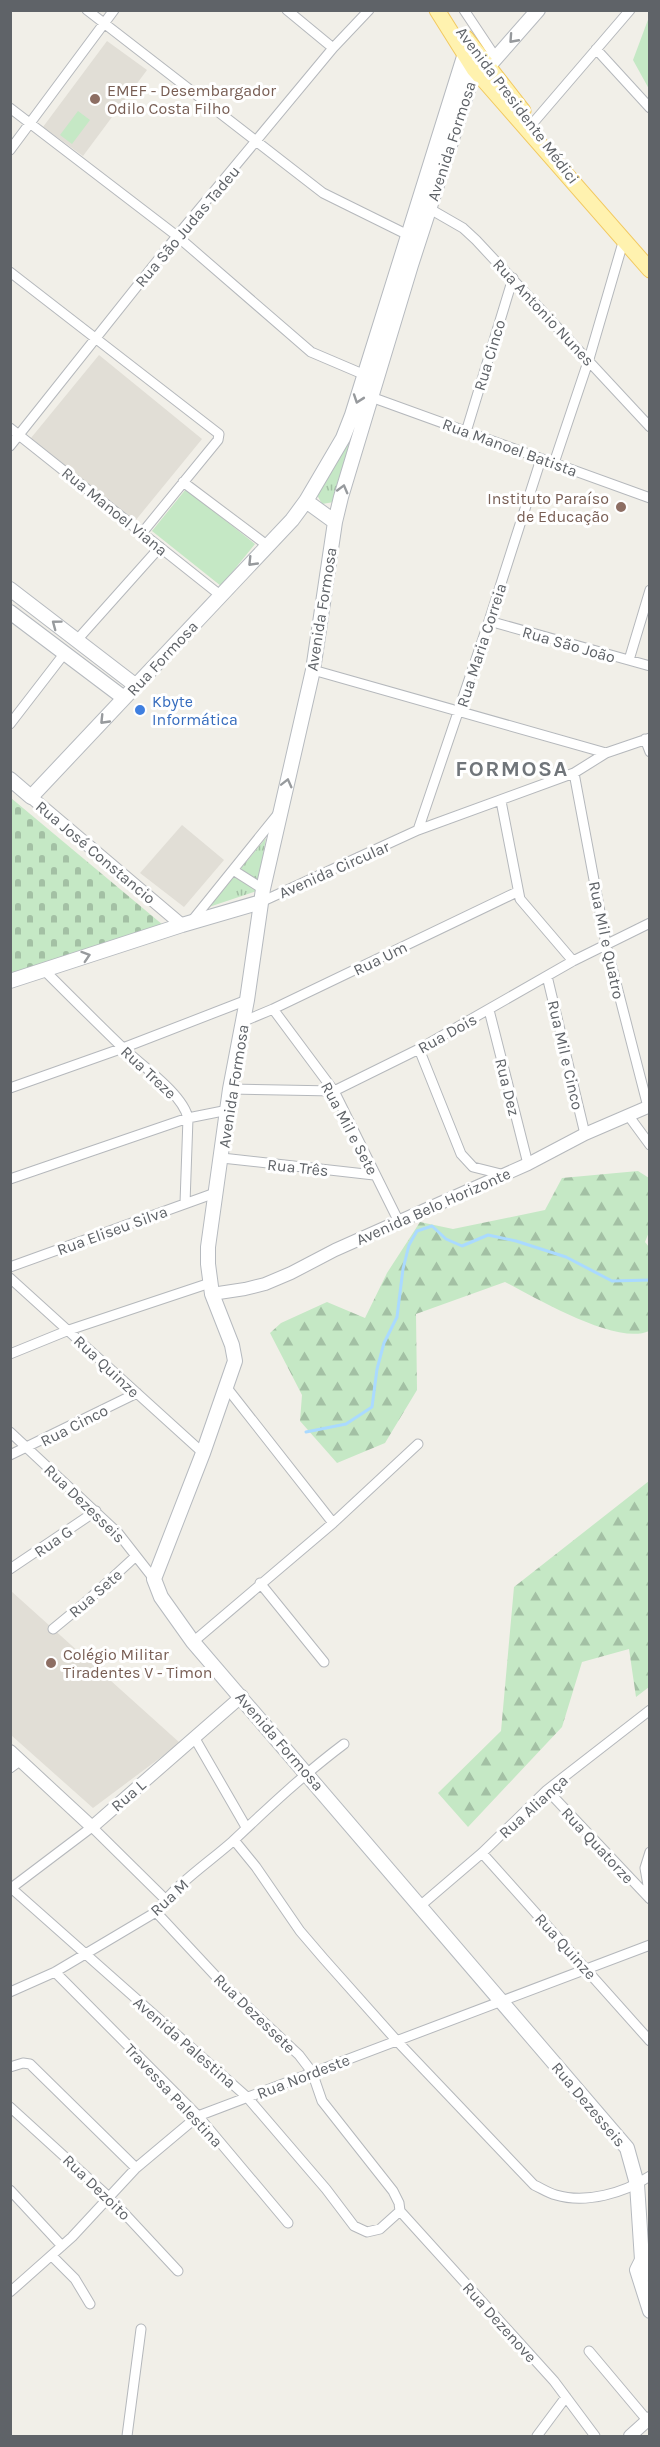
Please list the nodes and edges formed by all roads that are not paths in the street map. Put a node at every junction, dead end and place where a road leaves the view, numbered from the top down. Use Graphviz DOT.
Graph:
graph roads {
  1 [pos="87,10"];
  2 [pos="114,10"];
  3 [pos="287,10"];
  4 [pos="369,10"];
  5 [pos="437,10"];
  6 [pos="447,10"];
  7 [pos="464,10"];
  8 [pos="538,10"];
  9 [pos="630,10"];
  10 [pos="104,24"];
  11 [pos="333,48"];
  12 [pos="596,50"];
  13 [pos="479,58"];
  14 [pos="10,108"];
  15 [pos="650,108"];
  16 [pos="532,123"];
  17 [pos="30,124"];
  18 [pos="256,143"];
  19 [pos="10,150"];
  20 [pos="588,199"];
  21 [pos="430,210"];
  22 [pos="408,235"];
  23 [pos="177,236"];
  24 [pos="624,239"];
  25 [pos="406,263"];
  26 [pos="650,270"];
  27 [pos="10,272"];
  28 [pos="513,278"];
  29 [pos="387,323"];
  30 [pos="96,338"];
  31 [pos="589,359"];
  32 [pos="366,375"];
  33 [pos="371,397"];
  34 [pos="650,427"];
  35 [pos="10,428"];
  36 [pos="466,432"];
  37 [pos="20,435"];
  38 [pos="349,440"];
  39 [pos="10,446"];
  40 [pos="541,459"];
  41 [pos="554,463"];
  42 [pos="183,482"];
  43 [pos="650,498"];
  44 [pos="306,501"];
  45 [pos="292,520"];
  46 [pos="335,522"];
  47 [pos="142,533"];
  48 [pos="268,546"];
  49 [pos="160,547"];
  50 [pos="10,589"];
  51 [pos="650,590"];
  52 [pos="220,595"];
  53 [pos="10,612"];
  54 [pos="489,621"];
  55 [pos="77,640"];
  56 [pos="64,654"];
  57 [pos="629,660"];
  58 [pos="650,666"];
  59 [pos="313,670"];
  60 [pos="135,685"];
  61 [pos="124,698"];
  62 [pos="459,712"];
  63 [pos="10,724"];
  64 [pos="647,739"];
  65 [pos="650,752"];
  66 [pos="606,753"];
  67 [pos="574,772"];
  68 [pos="10,779"];
  69 [pos="31,797"];
  70 [pos="501,801"];
  71 [pos="280,812"];
  72 [pos="418,831"];
  73 [pos="233,870"];
  74 [pos="517,892"];
  75 [pos="262,895"];
  76 [pos="186,923"];
  77 [pos="650,923"];
  78 [pos="606,944"];
  79 [pos="573,961"];
  80 [pos="44,970"];
  81 [pos="547,976"];
  82 [pos="10,981"];
  83 [pos="247,1000"];
  84 [pos="273,1010"];
  85 [pos="489,1010"];
  86 [pos="242,1022"];
  87 [pos="123,1048"];
  88 [pos="419,1049"];
  89 [pos="10,1088"];
  90 [pos="230,1089"];
  91 [pos="334,1091"];
  92 [pos="649,1106"];
  93 [pos="228,1110"];
  94 [pos="628,1115"];
  95 [pos="188,1118"];
  96 [pos="585,1134"];
  97 [pos="650,1145"];
  98 [pos="222,1158"];
  99 [pos="528,1164"];
  100 [pos="501,1174"];
  101 [pos="374,1175"];
  102 [pos="10,1179"];
  103 [pos="214,1193"];
  104 [pos="185,1203"];
  105 [pos="399,1222"];
  106 [pos="10,1267"];
  107 [pos="10,1278"];
  108 [pos="211,1288"];
  109 [pos="69,1330"];
  110 [pos="10,1354"];
  111 [pos="227,1388"];
  112 [pos="137,1394"];
  113 [pos="10,1432"];
  114 [pos="418,1444"];
  115 [pos="28,1448"];
  116 [pos="203,1454"];
  117 [pos="10,1455"];
  118 [pos="96,1511"];
  119 [pos="333,1522"];
  120 [pos="136,1556"];
  121 [pos="10,1569"];
  122 [pos="154,1579"];
  123 [pos="261,1582"];
  124 [pos="52,1629"];
  125 [pos="194,1642"];
  126 [pos="324,1662"];
  127 [pos="242,1696"];
  128 [pos="650,1710"];
  129 [pos="194,1737"];
  130 [pos="344,1744"];
  131 [pos="10,1751"];
  132 [pos="21,1760"];
  133 [pos="10,1768"];
  134 [pos="307,1772"];
  135 [pos="547,1790"];
  136 [pos="92,1827"];
  137 [pos="246,1827"];
  138 [pos="234,1840"];
  139 [pos="650,1852"];
  140 [pos="482,1853"];
  141 [pos="11,1888"];
  142 [pos="650,1898"];
  143 [pos="165,1899"];
  144 [pos="420,1905"];
  145 [pos="156,1912"];
  146 [pos="650,1945"];
  147 [pos="84,1954"];
  148 [pos="587,1968"];
  149 [pos="55,1972"];
  150 [pos="10,1992"];
  151 [pos="501,2001"];
  152 [pos="397,2041"];
  153 [pos="650,2041"];
  154 [pos="10,2067"];
  155 [pos="312,2072"];
  156 [pos="247,2097"];
  157 [pos="11,2109"];
  158 [pos="198,2116"];
  159 [pos="136,2168"];
  160 [pos="646,2179"];
  161 [pos="10,2190"];
  162 [pos="110,2198"];
  163 [pos="400,2211"];
  164 [pos="288,2223"];
  165 [pos="62,2246"];
  166 [pos="52,2256"];
  167 [pos="642,2260"];
  168 [pos="178,2271"];
  169 [pos="650,2274"];
  170 [pos="10,2292"];
  171 [pos="90,2304"];
  172 [pos="650,2311"];
  173 [pos="141,2329"];
  174 [pos="589,2351"];
  175 [pos="566,2397"];
  176 [pos="648,2419"];
  177 [pos="127,2436"];
  178 [pos="537,2436"];
  179 [pos="595,2436"];
  180 [pos="630,2436"];
  1 -- 10 [label="street"];
  2 -- 10 [label="street"];
  3 -- 11 [label="street"];
  4 -- 11 [label="street, Rua São Judas Tadeu"];
  5 -- 13 [label="main road, Avenida Presidente Médici"];
  6 -- 13 [label="main road, Avenida Presidente Médici"];
  7 -- 13 [label="street"];
  8 -- 13 [label="main road, one-way"];
  9 -- 12 [label="street"];
  10 -- 17 [label="street"];
  10 -- 18 [label="street"];
  11 -- 18 [label="street, Rua São Judas Tadeu"];
  12 -- 15 [label="street"];
  12 -- 16 [label="street"];
  13 -- 16 [label="main road, Avenida Presidente Médici"];
  13 -- 20 [label="main road, Avenida Presidente Médici"];
  13 -- 21 [label="main road, Avenida Formosa"];
  13 -- 22 [label="main road, Avenida Formosa"];
  14 -- 17 [label="street"];
  16 -- 20 [label="main road, Avenida Presidente Médici"];
  17 -- 19 [label="street"];
  17 -- 23 [label="street"];
  18 -- 22 [label="street"];
  18 -- 23 [label="street, Rua São Judas Tadeu"];
  20 -- 24 [label="main road, Avenida Presidente Médici"];
  21 -- 25 [label="main road, Avenida Formosa"];
  21 -- 28 [label="street, Rua Antonio Nunes"];
  22 -- 25 [label="main road, Avenida Formosa"];
  23 -- 30 [label="street, Rua São Judas Tadeu"];
  23 -- 32 [label="street"];
  24 -- 26 [label="main road, Avenida Presidente Médici"];
  24 -- 31 [label="street"];
  25 -- 29 [label="main road, Avenida Formosa"];
  27 -- 30 [label="street"];
  28 -- 31 [label="street, Rua Antonio Nunes"];
  28 -- 36 [label="street, Rua Cinco"];
  29 -- 32 [label="main road, Avenida Formosa"];
  29 -- 33 [label="main road, Avenida Formosa"];
  30 -- 37 [label="street, Rua São Judas Tadeu"];
  30 -- 42 [label="street"];
  31 -- 34 [label="street, Rua Antonio Nunes"];
  31 -- 41 [label="street"];
  32 -- 38 [label="main road, Avenida Formosa, one-way"];
  33 -- 36 [label="street, Rua Manoel Batista"];
  33 -- 38 [label="main road, Avenida Formosa"];
  35 -- 37 [label="street, Rua Manoel Viana"];
  36 -- 40 [label="street, Rua Manoel Batista"];
  37 -- 39 [label="street, Rua São Judas Tadeu"];
  37 -- 47 [label="street, Rua Manoel Viana"];
  38 -- 44 [label="main road, Avenida Formosa"];
  46 -- 38 [label="main road, Avenida Formosa, one-way"];
  40 -- 41 [label="street, Rua Manoel Batista"];
  40 -- 54 [label="street, Rua Maria Correia"];
  41 -- 43 [label="street, Rua Manoel Batista"];
  42 -- 47 [label="street"];
  42 -- 48 [label="street"];
  44 -- 45 [label="main road, Avenida Formosa"];
  44 -- 46 [label="main road"];
  45 -- 48 [label="main road, Rua Formosa"];
  46 -- 59 [label="main road, Avenida Formosa"];
  47 -- 49 [label="street, Rua Manoel Viana"];
  48 -- 52 [label="main road, Rua Formosa, one-way"];
  49 -- 52 [label="street, Rua Manoel Viana"];
  49 -- 55 [label="street"];
  55 -- 50 [label="main road, one-way"];
  51 -- 57 [label="street"];
  52 -- 60 [label="main road, Rua Formosa"];
  53 -- 56 [label="main road"];
  54 -- 57 [label="street, Rua São João"];
  54 -- 62 [label="street, Rua Maria Correia"];
  55 -- 60 [label="main road"];
  56 -- 61 [label="main road"];
  56 -- 63 [label="street"];
  57 -- 58 [label="street, Rua São João"];
  59 -- 62 [label="street"];
  71 -- 59 [label="main road, Avenida Formosa, one-way"];
  60 -- 61 [label="main road, Rua Formosa"];
  61 -- 69 [label="main road, Rua Formosa, one-way"];
  62 -- 66 [label="street"];
  62 -- 72 [label="street, Rua Maria Correia"];
  64 -- 65 [label="street"];
  64 -- 66 [label="street, Avenida Circular"];
  66 -- 67 [label="street, Avenida Circular"];
  67 -- 70 [label="street, Avenida Circular"];
  67 -- 78 [label="street, Rua Mil e Quatro"];
  68 -- 69 [label="main road, Rua José Constancio"];
  69 -- 76 [label="street, Rua José Constancio"];
  70 -- 72 [label="street, Avenida Circular"];
  70 -- 74 [label="street"];
  71 -- 73 [label="street"];
  71 -- 75 [label="main road, Avenida Formosa"];
  72 -- 75 [label="street, Avenida Circular"];
  73 -- 75 [label="street"];
  73 -- 76 [label="street"];
  74 -- 79 [label="street"];
  74 -- 84 [label="street, Rua Um"];
  75 -- 76 [label="main road, Avenida Circular"];
  75 -- 83 [label="main road, Avenida Formosa"];
  80 -- 76 [label="main road, Avenida Circular, one-way"];
  77 -- 78 [label="street, Rua Dois"];
  78 -- 79 [label="street, Rua Dois"];
  78 -- 92 [label="street, Rua Mil e Quatro"];
  79 -- 81 [label="street, Rua Dois"];
  80 -- 82 [label="main road, Avenida Circular"];
  80 -- 87 [label="street, Rua Treze"];
  81 -- 85 [label="street, Rua Dois"];
  81 -- 96 [label="street, Rua Mil e Cinco"];
  83 -- 86 [label="main road, Avenida Formosa"];
  83 -- 87 [label="street"];
  84 -- 86 [label="street, Rua Um"];
  84 -- 91 [label="street, Rua Mil e Sete"];
  85 -- 88 [label="street, Rua Dois"];
  85 -- 99 [label="street, Rua Dez"];
  86 -- 90 [label="main road, Avenida Formosa"];
  87 -- 89 [label="street"];
  87 -- 95 [label="street, Rua Treze"];
  88 -- 91 [label="street, Rua Dois"];
  88 -- 100 [label="street"];
  90 -- 91 [label="street, Rua Dois"];
  90 -- 93 [label="main road, Avenida Formosa"];
  91 -- 101 [label="street, Rua Mil e Sete"];
  92 -- 94 [label="street, Avenida Belo Horizonte"];
  93 -- 95 [label="street"];
  93 -- 98 [label="main road, Avenida Formosa"];
  94 -- 96 [label="street, Avenida Belo Horizonte"];
  94 -- 97 [label="street"];
  95 -- 102 [label="street"];
  95 -- 104 [label="street"];
  96 -- 99 [label="street, Avenida Belo Horizonte"];
  98 -- 101 [label="street, Rua Três"];
  98 -- 103 [label="main road, Avenida Formosa"];
  99 -- 100 [label="street, Avenida Belo Horizonte"];
  100 -- 105 [label="street, Avenida Belo Horizonte"];
  101 -- 105 [label="street, Rua Mil e Sete"];
  103 -- 104 [label="street, Rua Eliseu Silva"];
  103 -- 108 [label="main road, Avenida Formosa"];
  104 -- 106 [label="street, Rua Eliseu Silva"];
  105 -- 108 [label="street, Avenida Belo Horizonte"];
  107 -- 109 [label="street, Rua Quinze"];
  108 -- 109 [label="street"];
  108 -- 111 [label="main road, Avenida Formosa"];
  109 -- 110 [label="street"];
  109 -- 112 [label="street, Rua Quinze"];
  111 -- 116 [label="main road, Avenida Formosa"];
  111 -- 119 [label="street"];
  112 -- 115 [label="street, Rua Cinco"];
  112 -- 116 [label="street, Rua Quinze"];
  113 -- 115 [label="street, Rua Dezesseis"];
  114 -- 119 [label="street"];
  115 -- 117 [label="street, Rua Cinco"];
  115 -- 118 [label="street, Rua Dezesseis"];
  116 -- 122 [label="main road, Avenida Formosa"];
  118 -- 120 [label="street, Rua Dezesseis"];
  118 -- 121 [label="street, Rua G"];
  119 -- 123 [label="street"];
  120 -- 122 [label="street, Rua Dezesseis"];
  120 -- 124 [label="street, Rua Sete"];
  122 -- 125 [label="main road, Avenida Formosa"];
  123 -- 125 [label="street"];
  123 -- 126 [label="street"];
  125 -- 127 [label="main road, Avenida Formosa"];
  127 -- 129 [label="street, Rua L"];
  127 -- 134 [label="main road, Avenida Formosa"];
  128 -- 135 [label="street, Rua Aliança"];
  129 -- 136 [label="street, Rua L"];
  129 -- 137 [label="street"];
  130 -- 134 [label="street, Rua M"];
  131 -- 132 [label="street"];
  132 -- 133 [label="street"];
  132 -- 136 [label="street"];
  134 -- 137 [label="street, Rua M"];
  134 -- 144 [label="main road, Avenida Formosa"];
  135 -- 140 [label="street, Rua Aliança"];
  135 -- 142 [label="street, Rua Quatorze"];
  136 -- 141 [label="street, Rua L"];
  136 -- 143 [label="street"];
  137 -- 138 [label="street, Rua M"];
  138 -- 143 [label="street, Rua M"];
  138 -- 152 [label="street"];
  139 -- 142 [label="street"];
  140 -- 144 [label="street, Rua Aliança"];
  140 -- 148 [label="street, Rua Quinze"];
  141 -- 147 [label="street, Avenida Palestina"];
  143 -- 145 [label="street, Rua M"];
  144 -- 151 [label="main road, Avenida Formosa"];
  145 -- 147 [label="street, Rua M"];
  145 -- 155 [label="street, Rua Dezessete"];
  146 -- 148 [label="street, Rua Nordeste"];
  147 -- 149 [label="street, Rua M"];
  147 -- 156 [label="street, Avenida Palestina"];
  148 -- 151 [label="street, Rua Nordeste"];
  148 -- 153 [label="street, Rua Quinze"];
  149 -- 150 [label="street, Rua M"];
  149 -- 158 [label="street, Travessa Palestina"];
  151 -- 152 [label="street, Rua Nordeste"];
  151 -- 160 [label="main road, Rua Dezesseis"];
  152 -- 155 [label="street, Rua Nordeste"];
  152 -- 160 [label="street"];
  154 -- 159 [label="street"];
  155 -- 156 [label="street, Rua Nordeste"];
  155 -- 163 [label="street, Rua Dezessete"];
  156 -- 158 [label="street, Rua Nordeste"];
  156 -- 163 [label="street, Avenida Palestina"];
  157 -- 162 [label="street, Rua Dezoito"];
  158 -- 159 [label="street, Rua Nordeste"];
  158 -- 164 [label="street, Travessa Palestina"];
  159 -- 162 [label="street, Rua Nordeste"];
  160 -- 167 [label="main road, Rua Dezesseis"];
  161 -- 165 [label="street"];
  162 -- 165 [label="street, Rua Nordeste"];
  162 -- 168 [label="street, Rua Dezoito"];
  163 -- 175 [label="street, Rua Dezenove"];
  165 -- 166 [label="street, Rua Nordeste"];
  166 -- 170 [label="street, Rua Nordeste"];
  166 -- 171 [label="street"];
  167 -- 169 [label="main road"];
  167 -- 172 [label="main road, Rua Dezesseis"];
  173 -- 177 [label="street"];
  174 -- 176 [label="street"];
  175 -- 178 [label="street"];
  175 -- 179 [label="street, Rua Dezenove"];
  176 -- 180 [label="street"];
}
